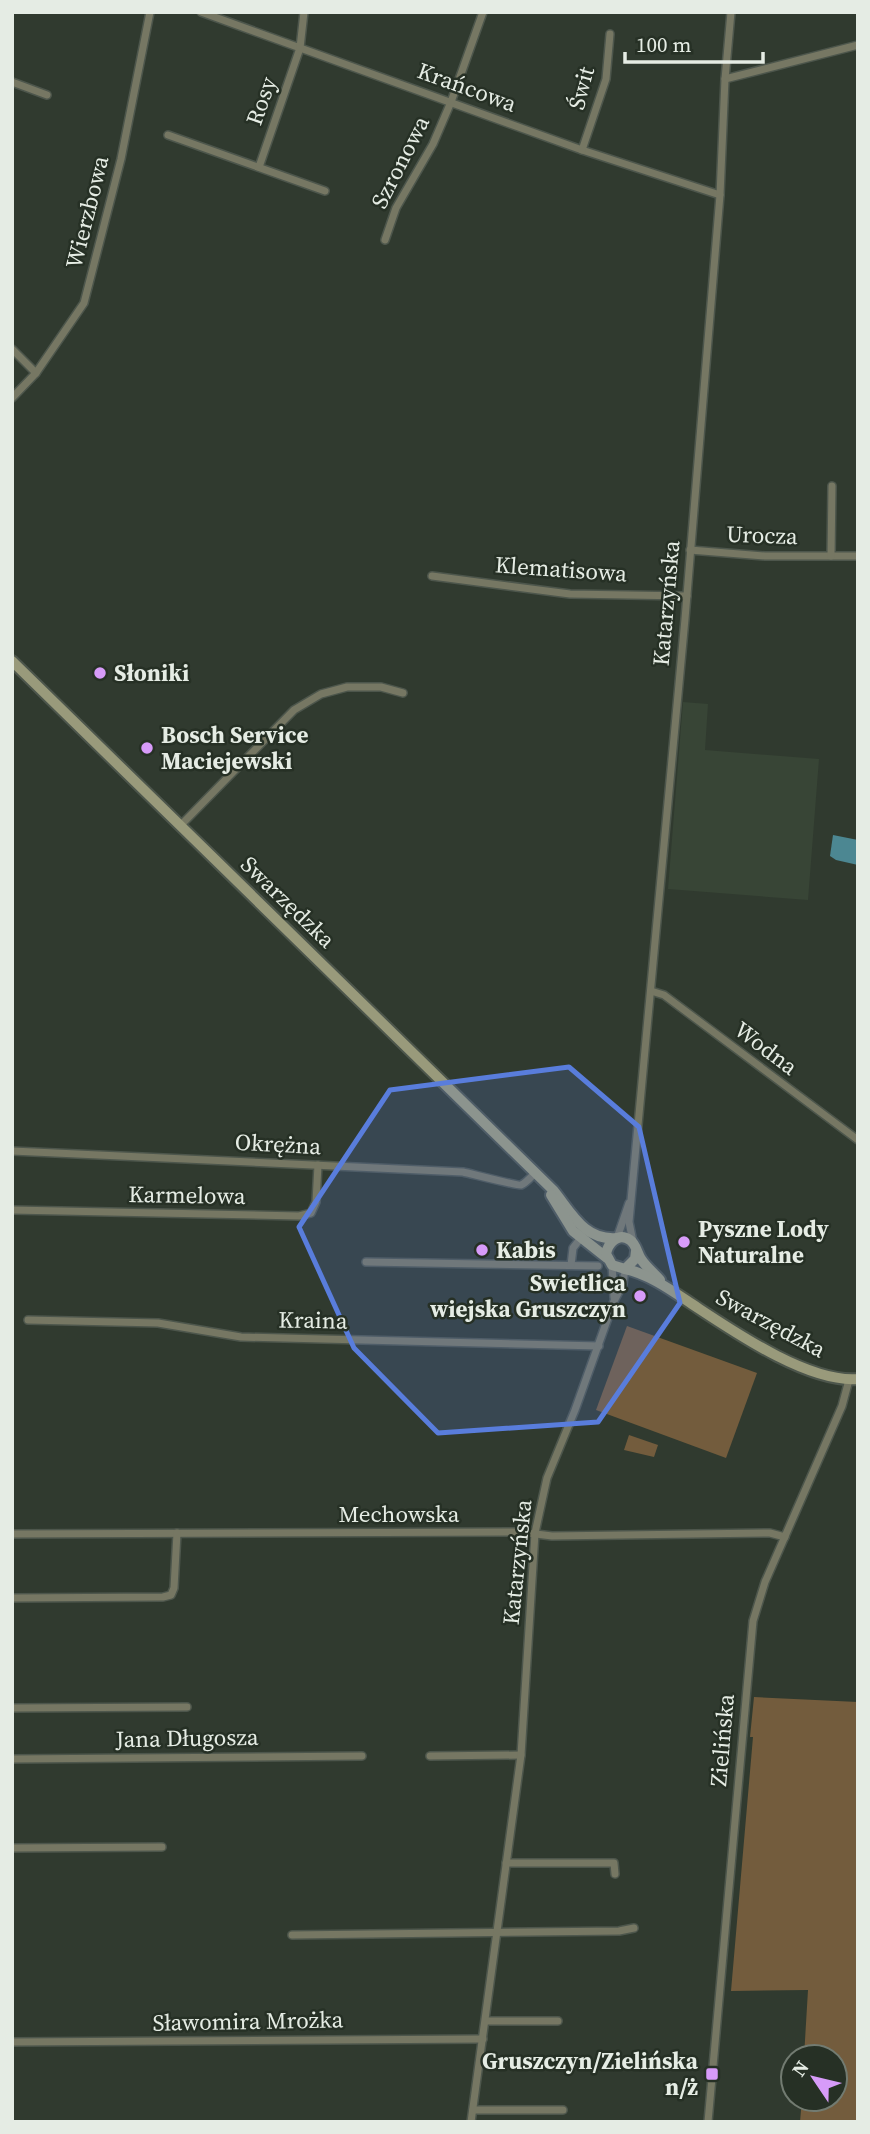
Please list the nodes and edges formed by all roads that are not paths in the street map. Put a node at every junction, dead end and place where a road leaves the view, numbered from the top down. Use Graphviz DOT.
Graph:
graph roads {
  1 [pos="150,12"];
  2 [pos="201,12"];
  3 [pos="304,12"];
  4 [pos="483,12"];
  5 [pos="731,12"];
  6 [pos="610,34"];
  7 [pos="858,45"];
  8 [pos="300,48"];
  9 [pos="725,79"];
  10 [pos="12,82"];
  11 [pos="47,95"];
  12 [pos="451,102"];
  13 [pos="168,135"];
  14 [pos="582,150"];
  15 [pos="259,167"];
  16 [pos="326,191"];
  17 [pos="720,195"];
  18 [pos="385,240"];
  19 [pos="12,349"];
  20 [pos="36,373"];
  21 [pos="12,398"];
  22 [pos="832,486"];
  23 [pos="690,550"];
  24 [pos="831,556"];
  25 [pos="858,556"];
  26 [pos="432,576"];
  27 [pos="687,596"];
  28 [pos="12,661"];
  29 [pos="403,693"];
  30 [pos="181,825"];
  31 [pos="651,991"];
  32 [pos="858,1140"];
  33 [pos="12,1151"];
  34 [pos="318,1165"];
  35 [pos="534,1173"];
  36 [pos="632,1196"];
  37 [pos="12,1210"];
  38 [pos="583,1234"];
  39 [pos="617,1238"];
  40 [pos="635,1247"];
  41 [pos="610,1261"];
  42 [pos="366,1262"];
  43 [pos="571,1265"];
  44 [pos="598,1266"];
  45 [pos="625,1269"];
  46 [pos="670,1289"];
  47 [pos="614,1301"];
  48 [pos="28,1320"];
  49 [pos="598,1346"];
  50 [pos="853,1379"];
  51 [pos="177,1533"];
  52 [pos="535,1533"];
  53 [pos="12,1534"];
  54 [pos="785,1538"];
  55 [pos="12,1598"];
  56 [pos="187,1707"];
  57 [pos="12,1708"];
  58 [pos="430,1755"];
  59 [pos="521,1755"];
  60 [pos="362,1756"];
  61 [pos="12,1759"];
  62 [pos="162,1847"];
  63 [pos="12,1848"];
  64 [pos="506,1863"];
  65 [pos="615,1874"];
  66 [pos="634,1928"];
  67 [pos="497,1932"];
  68 [pos="292,1935"];
  69 [pos="486,2021"];
  70 [pos="558,2021"];
  71 [pos="483,2039"];
  72 [pos="12,2042"];
  73 [pos="473,2110"];
  74 [pos="563,2110"];
  75 [pos="471,2122"];
  76 [pos="708,2122"];
  1 -- 20 [label="street, Wierzbowa"];
  2 -- 8 [label="street, Krańcowa"];
  3 -- 8 [label="street, Rosy"];
  4 -- 12 [label="street, Szronowa"];
  5 -- 9 [label="street, Katarzyńska"];
  6 -- 14 [label="street, Świt"];
  7 -- 9 [label="street"];
  8 -- 12 [label="street, Krańcowa"];
  8 -- 15 [label="street, Rosy"];
  9 -- 17 [label="street, Katarzyńska"];
  10 -- 11 [label="street"];
  12 -- 14 [label="street, Krańcowa"];
  12 -- 18 [label="street, Szronowa"];
  13 -- 15 [label="street"];
  14 -- 17 [label="street, Krańcowa"];
  15 -- 16 [label="street"];
  17 -- 23 [label="street, Katarzyńska"];
  19 -- 20 [label="street"];
  20 -- 21 [label="street, Wierzbowa"];
  22 -- 24 [label="street, Urocza"];
  23 -- 24 [label="street, Urocza"];
  23 -- 27 [label="street, Katarzyńska"];
  24 -- 25 [label="street, Urocza"];
  26 -- 27 [label="street, Klematisowa"];
  27 -- 31 [label="street, Katarzyńska"];
  28 -- 30 [label="street, Swarzędzka"];
  29 -- 30 [label="street"];
  30 -- 35 [label="street, Swarzędzka"];
  31 -- 32 [label="street, Wodna"];
  31 -- 36 [label="street, Katarzyńska"];
  33 -- 34 [label="street, Okrężna"];
  34 -- 35 [label="street, Okrężna"];
  34 -- 37 [label="street, Karmelowa"];
  35 -- 38 [label="street, Swarzędzka"];
  36 -- 39 [label="street, Katarzyńska"];
  36 -- 40 [label="street, Katarzyńska"];
  38 -- 39 [label="street"];
  38 -- 41 [label="street, Swarzędzka"];
  38 -- 43 [label="street"];
  39 -- 40 [label="street"];
  39 -- 41 [label="street"];
  40 -- 45 [label="street"];
  40 -- 46 [label="street, Swarzędzka"];
  41 -- 45 [label="street"];
  41 -- 47 [label="street, Katarzyńska"];
  42 -- 43 [label="street"];
  43 -- 44 [label="street"];
  45 -- 46 [label="street, Swarzędzka"];
  45 -- 47 [label="street, Katarzyńska"];
  46 -- 50 [label="street, Swarzędzka"];
  47 -- 49 [label="street, Katarzyńska"];
  48 -- 49 [label="street, Kraina"];
  49 -- 52 [label="street, Katarzyńska"];
  50 -- 54 [label="street, Zielińska"];
  51 -- 52 [label="street, Mechowska"];
  51 -- 53 [label="street, Mechowska"];
  51 -- 55 [label="street"];
  52 -- 54 [label="street, Mechowska"];
  52 -- 59 [label="street, Katarzyńska"];
  54 -- 76 [label="street, Zielińska"];
  56 -- 57 [label="street"];
  58 -- 59 [label="street"];
  59 -- 64 [label="street, Katarzyńska"];
  60 -- 61 [label="street, Jana Długosza"];
  62 -- 63 [label="street"];
  64 -- 65 [label="street"];
  64 -- 67 [label="street, Katarzyńska"];
  66 -- 67 [label="street"];
  67 -- 68 [label="street"];
  67 -- 69 [label="street, Katarzyńska"];
  69 -- 70 [label="street"];
  69 -- 71 [label="street, Katarzyńska"];
  71 -- 72 [label="street, Sławomira Mrożka"];
  71 -- 73 [label="street, Katarzyńska"];
  73 -- 74 [label="street"];
  73 -- 75 [label="street, Katarzyńska"];
}
